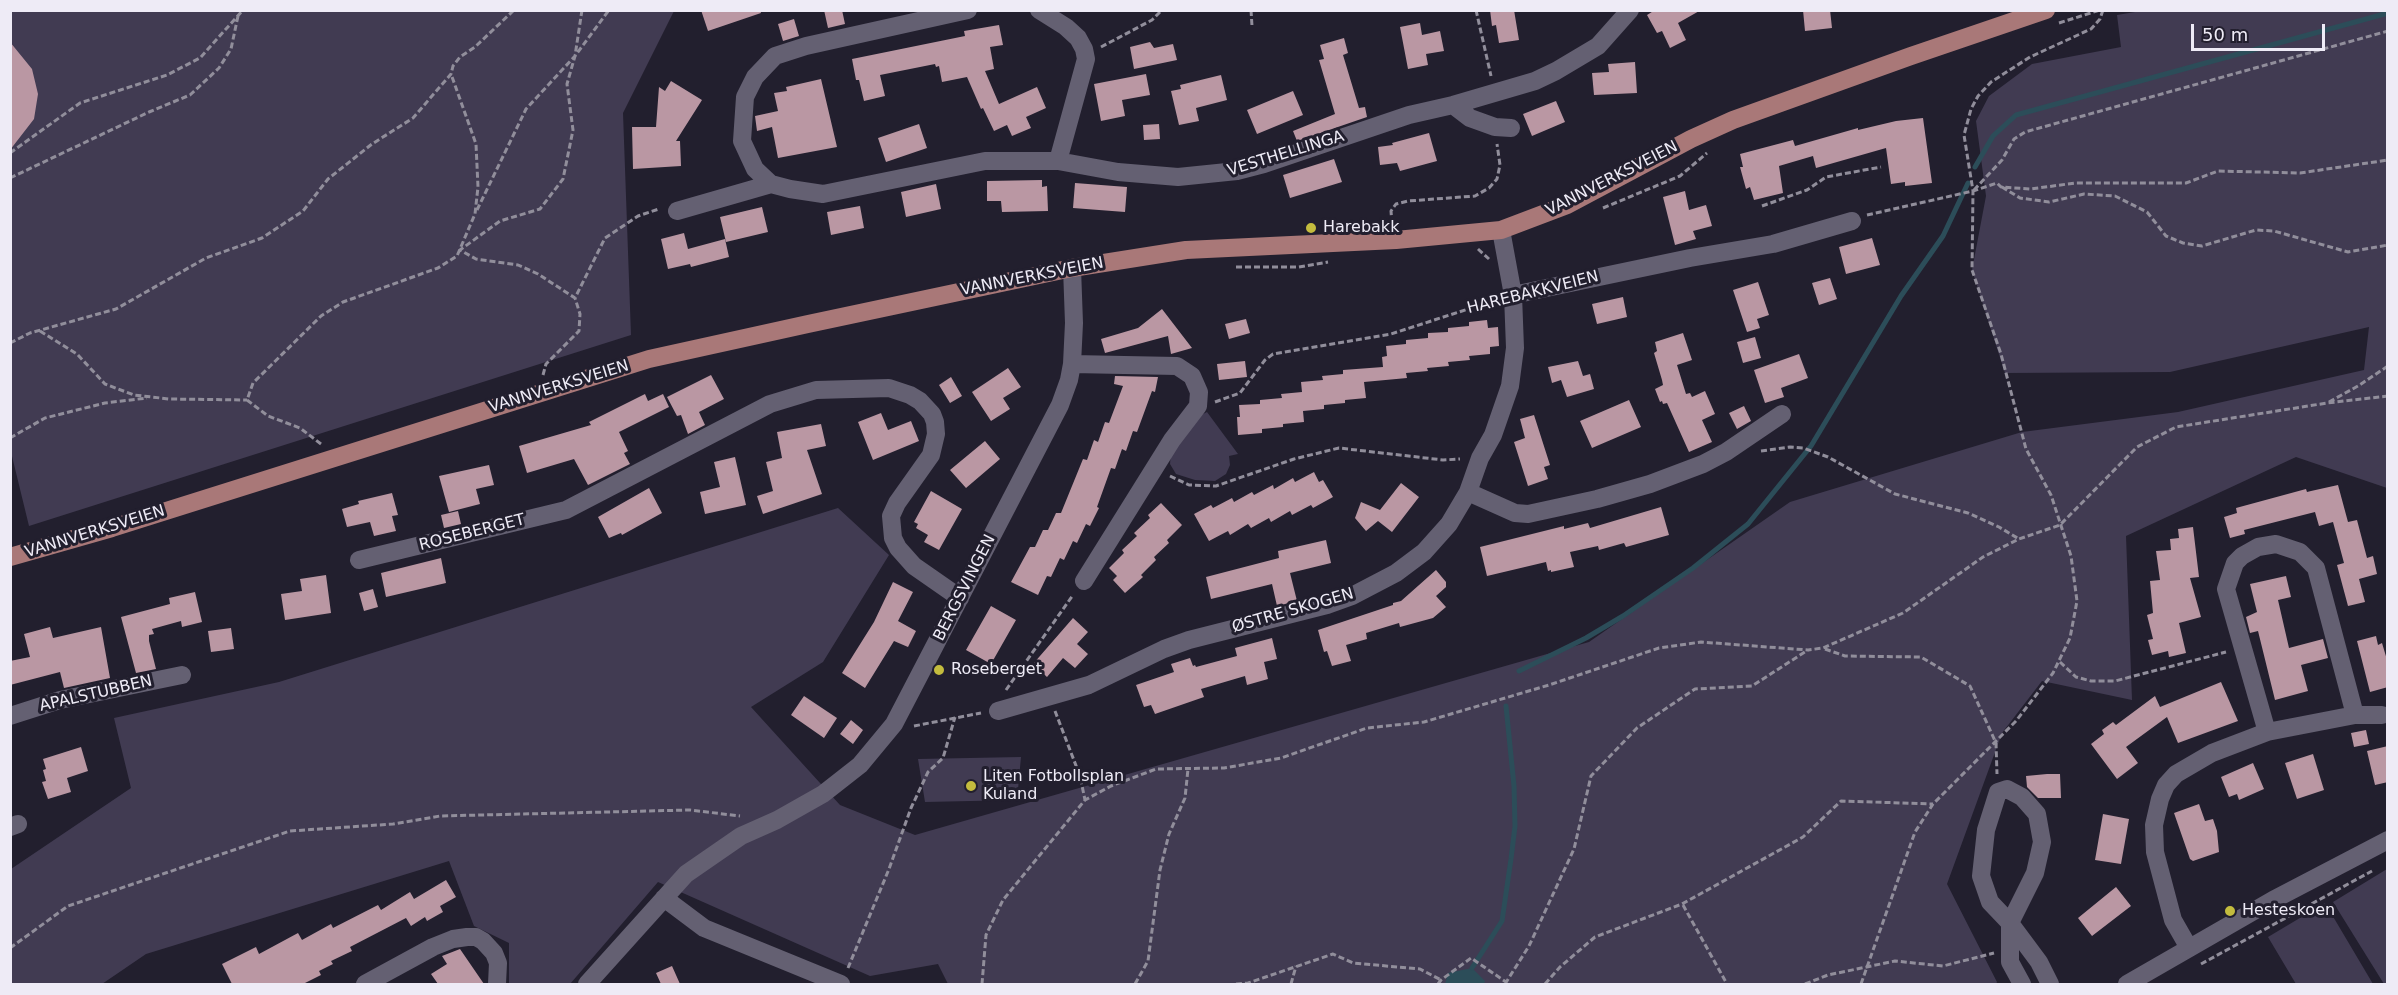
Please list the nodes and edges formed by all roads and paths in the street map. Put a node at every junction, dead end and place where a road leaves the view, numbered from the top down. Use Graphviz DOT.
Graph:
graph roads {
  1 [pos="243,10"];
  2 [pos="514,10"];
  3 [pos="582,10"];
  4 [pos="609,10"];
  5 [pos="968,10"];
  6 [pos="1039,10"];
  7 [pos="1162,10"];
  8 [pos="1251,10"];
  9 [pos="1476,10"];
  10 [pos="1630,10"];
  11 [pos="2046,10"];
  12 [pos="2103,10"];
  13 [pos="238,16"];
  14 [pos="1252,26"];
  15 [pos="2388,31"];
  16 [pos="1084,49"];
  17 [pos="575,56"];
  18 [pos="451,75"];
  19 [pos="1494,93"];
  20 [pos="1453,105"];
  21 [pos="1503,127"];
  22 [pos="10,153"];
  23 [pos="2388,160"];
  24 [pos="1058,161"];
  25 [pos="1881,167"];
  26 [pos="10,178"];
  27 [pos="771,184"];
  28 [pos="2001,187"];
  29 [pos="1973,192"];
  30 [pos="1762,206"];
  31 [pos="677,211"];
  32 [pos="475,214"];
  33 [pos="1852,221"];
  34 [pos="1501,230"];
  35 [pos="1396,240"];
  36 [pos="2388,245"];
  37 [pos="460,250"];
  38 [pos="1072,268"];
  39 [pos="1513,295"];
  40 [pos="575,298"];
  41 [pos="39,331"];
  42 [pos="10,344"];
  43 [pos="1072,364"];
  44 [pos="2388,366"];
  45 [pos="546,391"];
  46 [pos="2388,396"];
  47 [pos="152,397"];
  48 [pos="247,400"];
  49 [pos="2327,403"];
  50 [pos="1198,406"];
  51 [pos="1782,414"];
  52 [pos="10,438"];
  53 [pos="1760,451"];
  54 [pos="329,458"];
  55 [pos="1480,458"];
  56 [pos="1155,470"];
  57 [pos="1468,492"];
  58 [pos="2060,525"];
  59 [pos="2019,539"];
  60 [pos="10,557"];
  61 [pos="359,560"];
  62 [pos="1084,581"];
  63 [pos="960,598"];
  64 [pos="1823,648"];
  65 [pos="2242,648"];
  66 [pos="1808,650"];
  67 [pos="2059,661"];
  68 [pos="182,675"];
  69 [pos="1050,696"];
  70 [pos="998,711"];
  71 [pos="2355,715"];
  72 [pos="2382,715"];
  73 [pos="10,716"];
  74 [pos="955,717"];
  75 [pos="914,726"];
  76 [pos="2266,732"];
  77 [pos="1996,743"];
  78 [pos="1188,769"];
  79 [pos="1998,792"];
  80 [pos="1085,800"];
  81 [pos="1933,804"];
  82 [pos="744,816"];
  83 [pos="2388,840"];
  84 [pos="2377,867"];
  85 [pos="664,898"];
  86 [pos="1682,904"];
  87 [pos="2010,923"];
  88 [pos="10,948"];
  89 [pos="2188,948"];
  90 [pos="2010,949"];
  91 [pos="1296,966"];
  92 [pos="1869,967"];
  93 [pos="2194,968"];
  94 [pos="843,979"];
  95 [pos="1441,980"];
  96 [pos="1505,983"];
  97 [pos="364,984"];
  98 [pos="497,984"];
  99 [pos="587,984"];
  100 [pos="981,984"];
  101 [pos="1135,984"];
  102 [pos="1236,984"];
  103 [pos="1291,984"];
  104 [pos="1438,984"];
  105 [pos="1545,984"];
  106 [pos="1727,984"];
  107 [pos="1805,984"];
  108 [pos="1861,984"];
  109 [pos="2022,984"];
  110 [pos="2050,984"];
  111 [pos="2127,984"];
  1 -- 13 [label="path"];
  2 -- 18 [label="path"];
  3 -- 17 [label="path"];
  4 -- 17 [label="path"];
  5 -- 27 [label="street"];
  6 -- 16 [label="street"];
  7 -- 16 [label="path"];
  8 -- 14 [label="path"];
  9 -- 19 [label="path"];
  10 -- 19 [label="street, VESTHELLINGA"];
  11 -- 34 [label="main road, VANNVERKSVEIEN"];
  12 -- 29 [label="path"];
  13 -- 22 [label="path"];
  13 -- 26 [label="path"];
  15 -- 29 [label="path"];
  16 -- 24 [label="street"];
  17 -- 32 [label="path"];
  17 -- 37 [label="path"];
  18 -- 32 [label="path"];
  18 -- 41 [label="path"];
  19 -- 20 [label="street, VESTHELLINGA"];
  20 -- 21 [label="street"];
  20 -- 24 [label="street, VESTHELLINGA"];
  21 -- 35 [label="path"];
  23 -- 28 [label="path"];
  24 -- 27 [label="street, VESTHELLINGA"];
  25 -- 30 [label="path"];
  27 -- 31 [label="street"];
  28 -- 29 [label="path"];
  28 -- 36 [label="path"];
  29 -- 33 [label="path"];
  29 -- 58 [label="path"];
  31 -- 40 [label="path"];
  32 -- 37 [label="path"];
  33 -- 39 [label="street, HAREBAKKVEIEN"];
  34 -- 35 [label="main road, VANNVERKSVEIEN"];
  34 -- 39 [label="street, ØSTRE SKOGEN"];
  35 -- 38 [label="main road, VANNVERKSVEIEN"];
  37 -- 40 [label="path"];
  37 -- 48 [label="path"];
  38 -- 43 [label="street, BERGSVINGEN"];
  38 -- 45 [label="main road, VANNVERKSVEIEN"];
  39 -- 50 [label="path, HAREBAKKVEIEN"];
  39 -- 55 [label="street, ØSTRE SKOGEN"];
  40 -- 45 [label="path"];
  41 -- 42 [label="path"];
  41 -- 47 [label="path"];
  43 -- 50 [label="street"];
  43 -- 63 [label="street, BERGSVINGEN"];
  44 -- 49 [label="path"];
  45 -- 54 [label="main road, VANNVERKSVEIEN"];
  46 -- 49 [label="path"];
  47 -- 48 [label="path"];
  47 -- 52 [label="path"];
  48 -- 54 [label="path"];
  49 -- 58 [label="path"];
  50 -- 56 [label="street"];
  51 -- 57 [label="street"];
  53 -- 59 [label="path"];
  54 -- 60 [label="main road, VANNVERKSVEIEN"];
  55 -- 56 [label="path"];
  55 -- 57 [label="street, ØSTRE SKOGEN"];
  56 -- 62 [label="street"];
  57 -- 69 [label="street, ØSTRE SKOGEN"];
  58 -- 59 [label="path"];
  58 -- 67 [label="path"];
  59 -- 64 [label="path"];
  61 -- 63 [label="street, ROSEBERGET"];
  62 -- 70 [label="path"];
  63 -- 85 [label="street, BERGSVINGEN"];
  64 -- 66 [label="path"];
  64 -- 77 [label="path"];
  65 -- 67 [label="path"];
  65 -- 71 [label="street"];
  65 -- 76 [label="street"];
  66 -- 78 [label="path"];
  66 -- 96 [label="path"];
  67 -- 77 [label="path"];
  68 -- 73 [label="street, APALSTUBBEN"];
  69 -- 70 [label="street, ØSTRE SKOGEN"];
  69 -- 80 [label="path"];
  70 -- 74 [label="path"];
  71 -- 72 [label="street"];
  71 -- 76 [label="street"];
  74 -- 75 [label="path"];
  74 -- 94 [label="path"];
  76 -- 89 [label="street"];
  77 -- 79 [label="path"];
  77 -- 81 [label="path"];
  78 -- 80 [label="path"];
  78 -- 101 [label="path"];
  79 -- 87 [label="street"];
  79 -- 87 [label="street"];
  80 -- 100 [label="path"];
  81 -- 86 [label="path"];
  81 -- 92 [label="path"];
  82 -- 88 [label="path"];
  83 -- 89 [label="street"];
  84 -- 93 [label="path"];
  85 -- 94 [label="street"];
  85 -- 99 [label="street, BERGSVINGEN"];
  86 -- 105 [label="path"];
  86 -- 106 [label="path"];
  87 -- 90 [label="street"];
  87 -- 110 [label="street"];
  89 -- 111 [label="street"];
  90 -- 92 [label="path"];
  90 -- 109 [label="street"];
  91 -- 95 [label="path"];
  91 -- 102 [label="path"];
  91 -- 103 [label="path"];
  92 -- 107 [label="path"];
  92 -- 108 [label="path"];
  95 -- 96 [label="path"];
  95 -- 104 [label="path"];
  97 -- 98 [label="street"];
}
